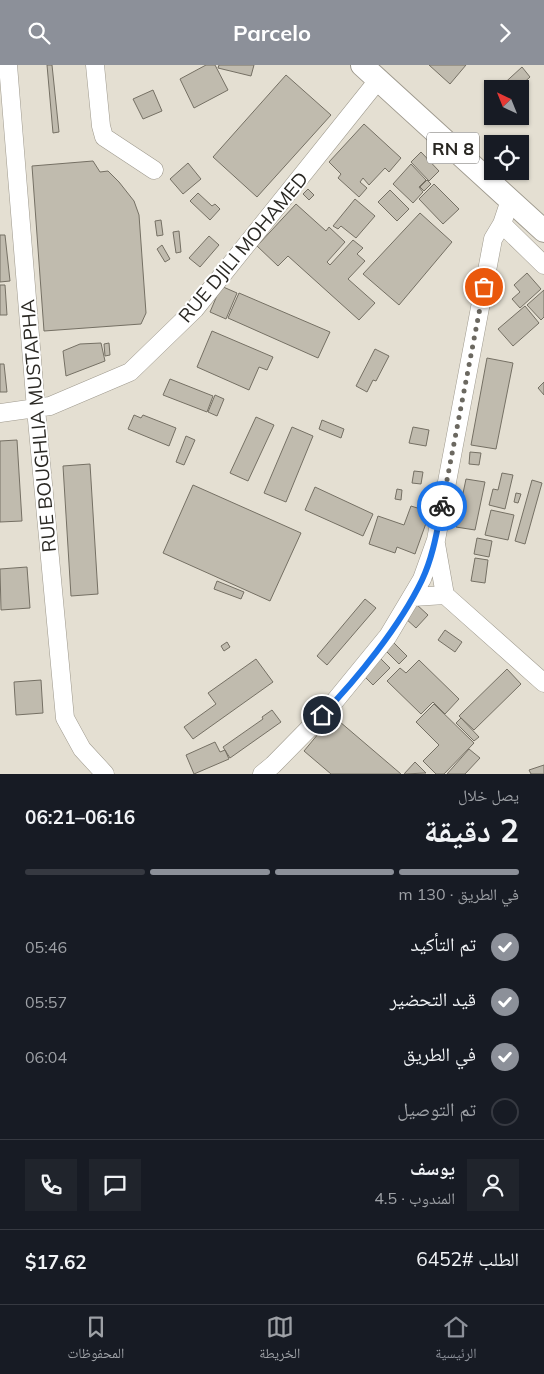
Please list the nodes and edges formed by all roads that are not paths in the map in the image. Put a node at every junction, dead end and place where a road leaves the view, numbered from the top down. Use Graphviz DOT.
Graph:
graph roads {
  1 [pos="8,65"];
  2 [pos="96,65"];
  3 [pos="370,72"];
  4 [pos="154,170"];
  5 [pos="510,199"];
  6 [pos="502,223"];
  7 [pos="544,231"];
  8 [pos="544,265"];
  9 [pos="36,409"];
  10 [pos="0,413"];
  11 [pos="436,540"];
  12 [pos="445,595"];
  13 [pos="413,597"];
  14 [pos="544,683"];
  15 [pos="105,774"];
  16 [pos="262,774"];
  1 -- 9 [label="street, RUE BOUGHLIA MUSTAPHA"];
  2 -- 4 [label="street"];
  3 -- 5 [label="main road, RN 8"];
  3 -- 9 [label="street, RUE DJILI MOHAMED"];
  5 -- 6 [label="street"];
  5 -- 7 [label="main road, RN 8"];
  6 -- 8 [label="street"];
  6 -- 11 [label="street"];
  9 -- 10 [label="street, RUE DJILI MOHAMED"];
  9 -- 15 [label="street, RUE BOUGHLIA MUSTAPHA"];
  11 -- 12 [label="street"];
  11 -- 13 [label="street"];
  12 -- 13 [label="street"];
  12 -- 14 [label="street"];
  13 -- 16 [label="street"];
}
